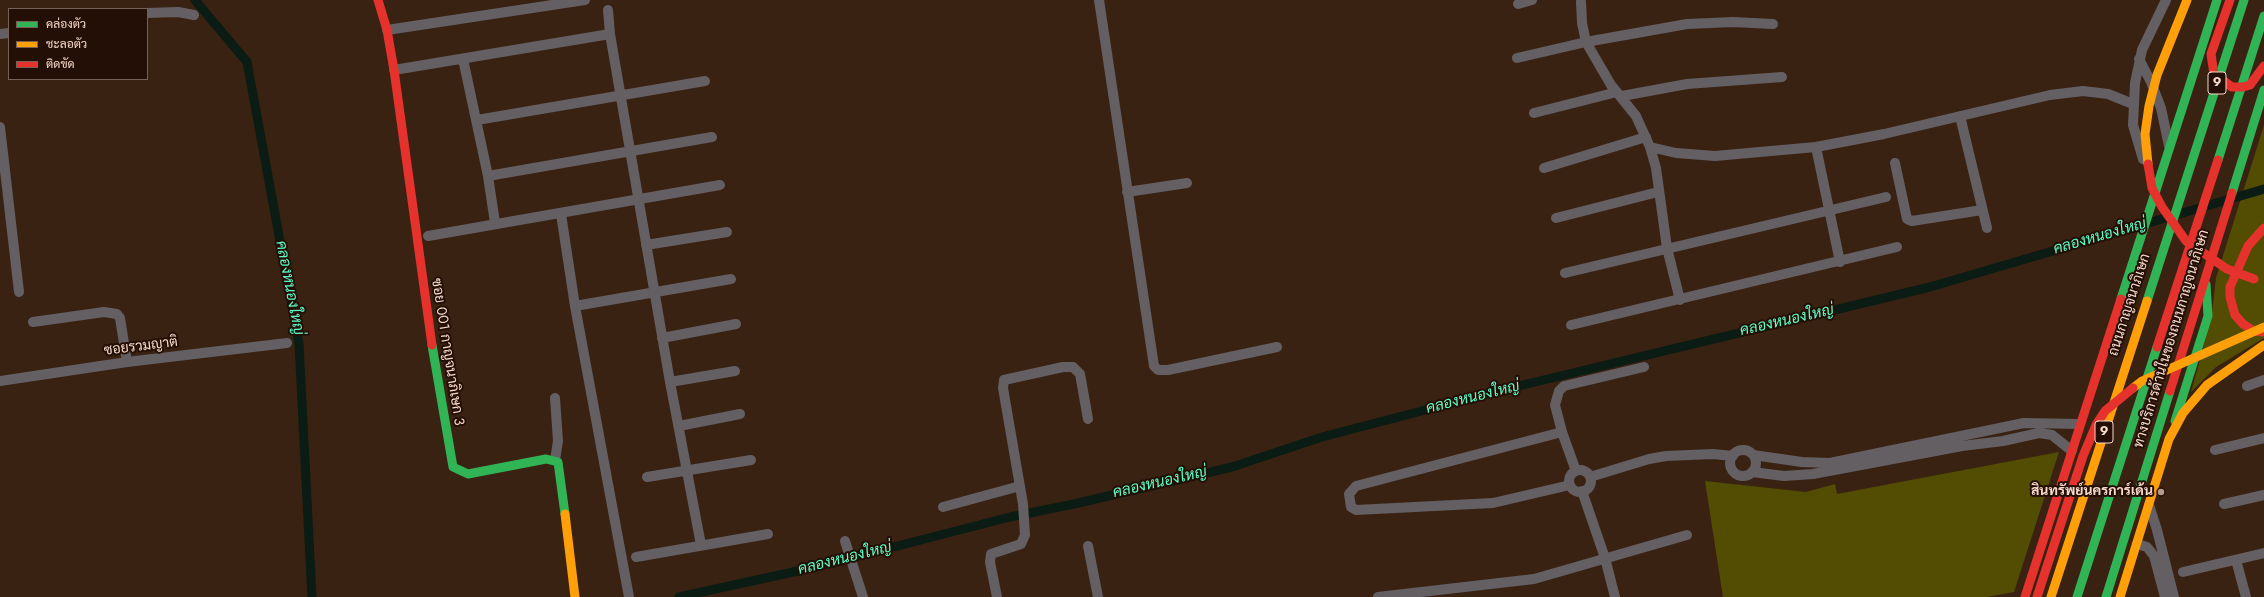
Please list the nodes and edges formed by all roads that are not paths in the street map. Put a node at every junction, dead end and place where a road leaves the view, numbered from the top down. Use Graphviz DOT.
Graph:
graph roads {
  1 [pos="378,0"];
  2 [pos="579,0"];
  3 [pos="1099,0"];
  4 [pos="1532,0"];
  5 [pos="2166,0"];
  6 [pos="2188,0"];
  7 [pos="2217,0"];
  8 [pos="2230,0"];
  9 [pos="2244,0"];
  10 [pos="1580,1"];
  11 [pos="1518,4"];
  12 [pos="608,10"];
  13 [pos="148,13"];
  14 [pos="194,15"];
  15 [pos="2264,16"];
  16 [pos="1773,24"];
  17 [pos="387,30"];
  18 [pos="610,34"];
  19 [pos="1586,42"];
  20 [pos="1517,58"];
  21 [pos="463,59"];
  22 [pos="2139,59"];
  23 [pos="2264,66"];
  24 [pos="394,70"];
  25 [pos="1782,77"];
  26 [pos="705,81"];
  27 [pos="2264,90"];
  28 [pos="1619,94"];
  29 [pos="620,96"];
  30 [pos="2133,104"];
  31 [pos="1534,113"];
  32 [pos="1960,116"];
  33 [pos="477,120"];
  34 [pos="0,127"];
  35 [pos="712,137"];
  36 [pos="1648,142"];
  37 [pos="2169,146"];
  38 [pos="1816,147"];
  39 [pos="630,151"];
  40 [pos="1894,162"];
  41 [pos="1544,168"];
  42 [pos="488,176"];
  43 [pos="2159,177"];
  44 [pos="1187,183"];
  45 [pos="720,185"];
  46 [pos="1127,192"];
  47 [pos="1658,192"];
  48 [pos="1886,196"];
  49 [pos="638,200"];
  50 [pos="1830,209"];
  51 [pos="1982,210"];
  52 [pos="561,214"];
  53 [pos="1556,218"];
  54 [pos="495,223"];
  55 [pos="1987,228"];
  56 [pos="2264,228"];
  57 [pos="727,232"];
  58 [pos="428,236"];
  59 [pos="646,245"];
  60 [pos="1667,248"];
  61 [pos="1897,248"];
  62 [pos="1840,262"];
  63 [pos="1565,273"];
  64 [pos="731,279"];
  65 [pos="2205,279"];
  66 [pos="2264,282"];
  67 [pos="19,292"];
  68 [pos="654,292"];
  69 [pos="1680,300"];
  70 [pos="575,306"];
  71 [pos="33,322"];
  72 [pos="736,324"];
  73 [pos="1571,325"];
  74 [pos="2264,327"];
  75 [pos="2264,332"];
  76 [pos="662,338"];
  77 [pos="287,343"];
  78 [pos="2264,345"];
  79 [pos="1277,347"];
  80 [pos="127,362"];
  81 [pos="1644,367"];
  82 [pos="735,371"];
  83 [pos="2264,380"];
  84 [pos="0,381"];
  85 [pos="670,382"];
  86 [pos="2247,386"];
  87 [pos="554,398"];
  88 [pos="740,414"];
  89 [pos="1088,419"];
  90 [pos="2080,424"];
  91 [pos="679,426"];
  92 [pos="1562,432"];
  93 [pos="2264,438"];
  94 [pos="2169,439"];
  95 [pos="1963,441"];
  96 [pos="2215,450"];
  97 [pos="2072,451"];
  98 [pos="1753,455"];
  99 [pos="1733,456"];
  100 [pos="555,460"];
  101 [pos="751,460"];
  102 [pos="1834,467"];
  103 [pos="687,470"];
  104 [pos="1576,471"];
  105 [pos="1752,472"];
  106 [pos="647,477"];
  107 [pos="1590,478"];
  108 [pos="1570,485"];
  109 [pos="1020,486"];
  110 [pos="1582,492"];
  111 [pos="2264,495"];
  112 [pos="2224,504"];
  113 [pos="2149,505"];
  114 [pos="943,507"];
  115 [pos="768,534"];
  116 [pos="1688,534"];
  117 [pos="2137,544"];
  118 [pos="701,545"];
  119 [pos="847,545"];
  120 [pos="1088,546"];
  121 [pos="2264,553"];
  122 [pos="636,557"];
  123 [pos="1605,558"];
  124 [pos="2236,560"];
  125 [pos="2183,572"];
  126 [pos="575,597"];
  127 [pos="629,597"];
  128 [pos="863,597"];
  129 [pos="997,597"];
  130 [pos="1098,597"];
  131 [pos="1378,597"];
  132 [pos="1615,597"];
  133 [pos="2025,597"];
  134 [pos="2037,597"];
  135 [pos="2051,597"];
  136 [pos="2077,597"];
  137 [pos="2106,597"];
  138 [pos="2120,597"];
  139 [pos="2165,597"];
  140 [pos="2174,597"];
  141 [pos="2246,597"];
  1 -- 17 [label="main road, ซอย 001 กาญจนาภิเษก 3"];
  2 -- 17 [label="street"];
  3 -- 46 [label="street"];
  4 -- 11 [label="street"];
  5 -- 22 [label="street"];
  6 -- 66 [label="main road, bridge"];
  7 -- 37 [label="main road"];
  8 -- 23 [label="main road, bridge"];
  9 -- 135 [label="main road, ถนนกาญจนาภิเษก / 9"];
  10 -- 19 [label="street"];
  12 -- 18 [label="street"];
  13 -- 14 [label="street"];
  15 -- 136 [label="main road, 9"];
  16 -- 19 [label="street"];
  17 -- 24 [label="main road, ซอย 001 กาญจนาภิเษก 3"];
  18 -- 21 [label="street"];
  18 -- 29 [label="street"];
  19 -- 20 [label="street"];
  19 -- 28 [label="street"];
  21 -- 24 [label="street"];
  21 -- 33 [label="street"];
  22 -- 30 [label="street"];
  22 -- 37 [label="street"];
  24 -- 100 [label="main road, ซอย 001 กาญจนาภิเษก 3"];
  25 -- 28 [label="street"];
  26 -- 29 [label="street"];
  27 -- 65 [label="main road, ทางบริการด้านในของถนนกาญจนาภิเษก"];
  28 -- 31 [label="street"];
  28 -- 36 [label="street"];
  29 -- 33 [label="street"];
  29 -- 39 [label="street"];
  30 -- 32 [label="street"];
  30 -- 43 [label="street"];
  32 -- 38 [label="street"];
  32 -- 51 [label="street"];
  33 -- 42 [label="street"];
  34 -- 67 [label="street"];
  35 -- 39 [label="street"];
  36 -- 38 [label="street"];
  36 -- 41 [label="street"];
  36 -- 47 [label="street"];
  37 -- 43 [label="main road"];
  38 -- 50 [label="street"];
  39 -- 42 [label="street"];
  39 -- 49 [label="street"];
  40 -- 51 [label="street"];
  42 -- 54 [label="street"];
  43 -- 90 [label="main road"];
  44 -- 46 [label="street"];
  45 -- 49 [label="street"];
  46 -- 79 [label="street"];
  47 -- 53 [label="street"];
  47 -- 60 [label="street"];
  48 -- 50 [label="street"];
  49 -- 52 [label="street"];
  49 -- 59 [label="street"];
  50 -- 60 [label="street"];
  50 -- 62 [label="street"];
  51 -- 55 [label="street"];
  52 -- 54 [label="street"];
  52 -- 70 [label="street"];
  54 -- 58 [label="street"];
  56 -- 75 [label="main road"];
  57 -- 59 [label="street"];
  59 -- 68 [label="street"];
  60 -- 63 [label="street"];
  60 -- 69 [label="street"];
  61 -- 62 [label="street"];
  62 -- 69 [label="street"];
  64 -- 68 [label="street"];
  65 -- 94 [label="main road"];
  65 -- 137 [label="main road, ทางบริการด้านในของถนนกาญจนาภิเษก"];
  68 -- 70 [label="street"];
  68 -- 76 [label="street"];
  69 -- 73 [label="street"];
  70 -- 127 [label="street"];
  71 -- 80 [label="street"];
  72 -- 76 [label="street"];
  74 -- 134 [label="main road, bridge"];
  76 -- 85 [label="street"];
  77 -- 80 [label="street, ซอยรวมญาติ"];
  78 -- 94 [label="main road"];
  80 -- 84 [label="street, ซอยรวมญาติ"];
  81 -- 92 [label="street"];
  82 -- 85 [label="street"];
  83 -- 86 [label="street"];
  85 -- 91 [label="street"];
  87 -- 100 [label="street"];
  88 -- 91 [label="street"];
  89 -- 109 [label="street"];
  90 -- 95 [label="street"];
  90 -- 97 [label="main road"];
  91 -- 103 [label="street"];
  92 -- 104 [label="street"];
  92 -- 108 [label="street"];
  93 -- 96 [label="street"];
  94 -- 113 [label="main road"];
  95 -- 97 [label="street"];
  95 -- 102 [label="street"];
  97 -- 133 [label="main road"];
  98 -- 99 [label="street"];
  98 -- 102 [label="street"];
  98 -- 105 [label="street"];
  99 -- 105 [label="street"];
  99 -- 107 [label="street"];
  100 -- 126 [label="main road"];
  101 -- 103 [label="street"];
  102 -- 105 [label="street"];
  103 -- 106 [label="street"];
  103 -- 118 [label="street"];
  104 -- 107 [label="street"];
  104 -- 108 [label="street"];
  107 -- 110 [label="street"];
  108 -- 110 [label="street"];
  109 -- 114 [label="street"];
  109 -- 129 [label="street"];
  110 -- 123 [label="street"];
  111 -- 112 [label="street"];
  113 -- 117 [label="main road"];
  113 -- 140 [label="street"];
  115 -- 118 [label="street"];
  116 -- 123 [label="street"];
  117 -- 138 [label="main road"];
  117 -- 139 [label="street"];
  118 -- 122 [label="street"];
  119 -- 128 [label="street"];
  120 -- 130 [label="street"];
  121 -- 124 [label="street"];
  123 -- 131 [label="street"];
  123 -- 132 [label="street"];
  124 -- 125 [label="street"];
  124 -- 141 [label="street"];
}
